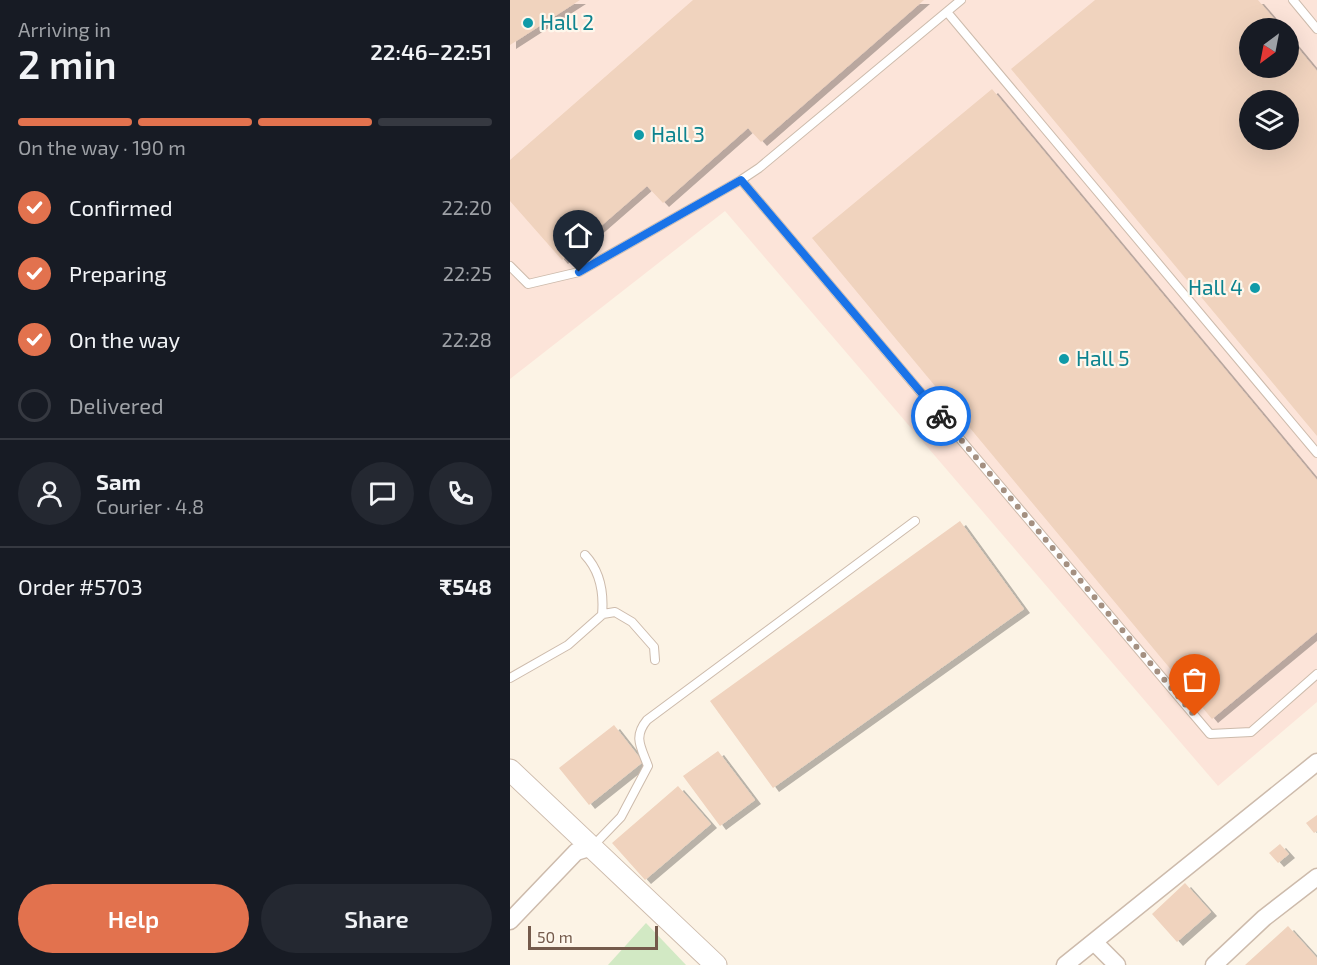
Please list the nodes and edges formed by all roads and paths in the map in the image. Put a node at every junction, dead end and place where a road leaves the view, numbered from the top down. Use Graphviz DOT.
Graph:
graph roads {
  1 [pos="961,0"];
  2 [pos="1293,0"];
  3 [pos="947,12"];
  4 [pos="1317,29"];
  5 [pos="741,180"];
  6 [pos="510,266"];
  7 [pos="1317,453"];
  8 [pos="915,521"];
  9 [pos="585,555"];
  10 [pos="602,615"];
  11 [pos="654,660"];
  12 [pos="1317,674"];
  13 [pos="510,678"];
  14 [pos="1317,762"];
  15 [pos="510,769"];
  16 [pos="592,847"];
  17 [pos="1317,877"];
  18 [pos="510,921"];
  19 [pos="1094,942"];
  20 [pos="716,965"];
  21 [pos="1065,965"];
  22 [pos="1117,965"];
  23 [pos="1214,965"];
  1 -- 3 [label="lane"];
  2 -- 4 [label="lane"];
  3 -- 5 [label="lane"];
  3 -- 7 [label="lane"];
  5 -- 6 [label="lane"];
  5 -- 12 [label="lane"];
  8 -- 16 [label="lane"];
  9 -- 10 [label="lane"];
  10 -- 11 [label="lane"];
  10 -- 13 [label="lane"];
  14 -- 19 [label="street"];
  15 -- 16 [label="street"];
  16 -- 18 [label="street"];
  16 -- 20 [label="street"];
  17 -- 23 [label="street"];
  19 -- 21 [label="street"];
  19 -- 22 [label="street"];
}
